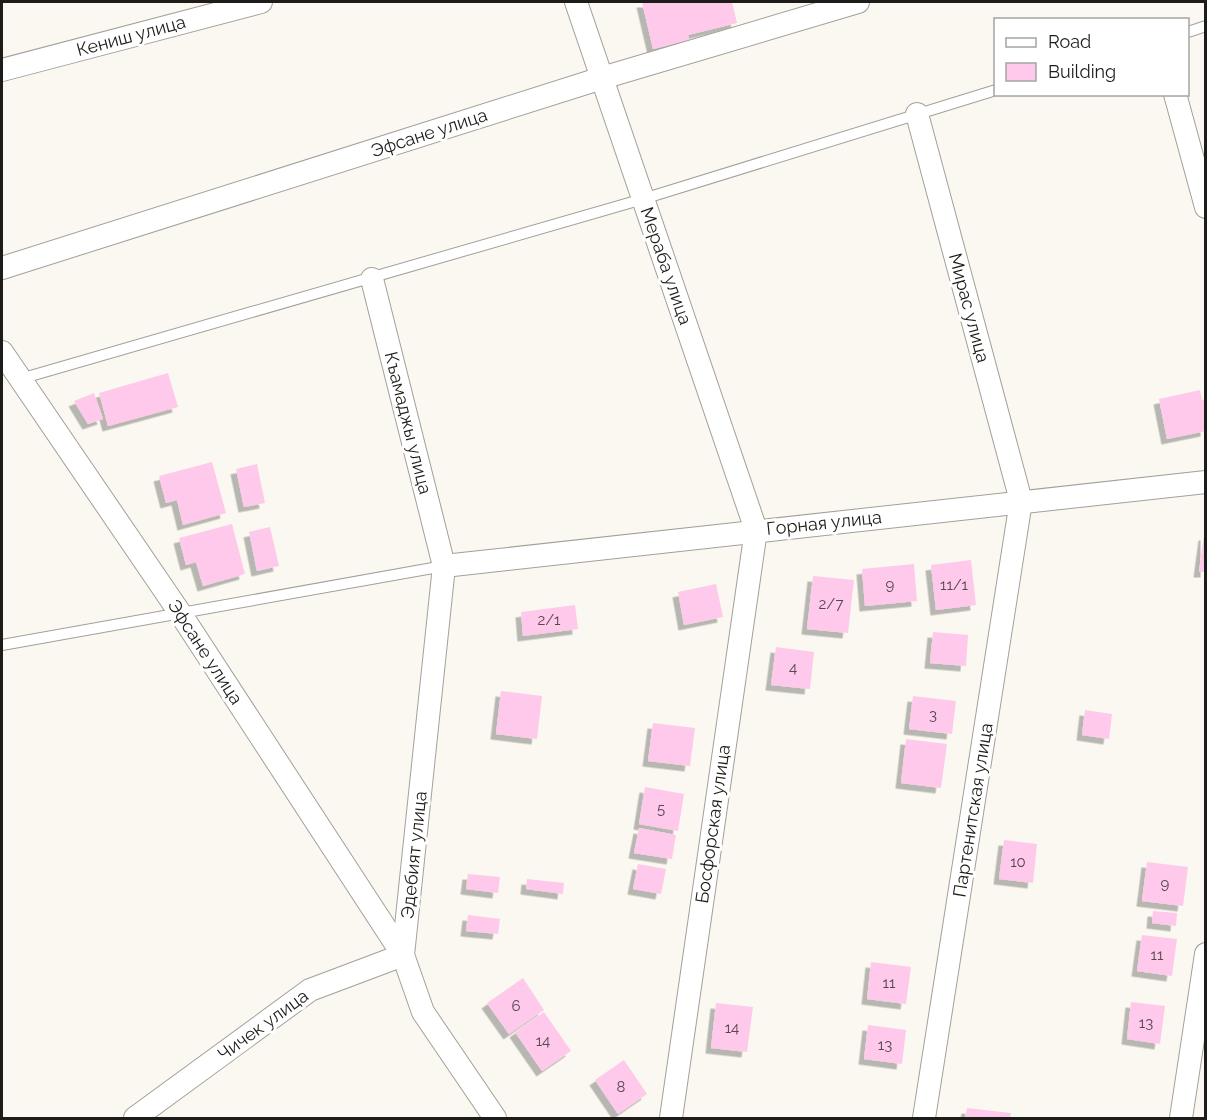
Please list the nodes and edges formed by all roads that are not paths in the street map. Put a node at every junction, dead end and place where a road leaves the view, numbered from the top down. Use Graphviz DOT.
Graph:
graph roads {
  1 [pos="261,2"];
  2 [pos="576,2"];
  3 [pos="858,2"];
  4 [pos="1206,26"];
  5 [pos="1189,32"];
  6 [pos="2,70"];
  7 [pos="602,78"];
  8 [pos="994,91"];
  9 [pos="1176,96"];
  10 [pos="917,114"];
  11 [pos="643,199"];
  12 [pos="1206,207"];
  13 [pos="2,268"];
  14 [pos="372,279"];
  15 [pos="2,352"];
  16 [pos="20,379"];
  17 [pos="1206,482"];
  18 [pos="1021,501"];
  19 [pos="756,530"];
  20 [pos="444,566"];
  21 [pos="180,613"];
  22 [pos="2,645"];
  23 [pos="1206,954"];
  24 [pos="403,956"];
  25 [pos="135,1119"];
  26 [pos="495,1119"];
  27 [pos="670,1119"];
  28 [pos="924,1119"];
  29 [pos="1181,1119"];
  1 -- 6 [label="street, Кениш улица"];
  2 -- 7 [label="street, Мераба улица"];
  3 -- 7 [label="street, Эфсане улица"];
  4 -- 5 [label="lane"];
  7 -- 11 [label="street, Мераба улица"];
  7 -- 13 [label="street, Эфсане улица"];
  8 -- 10 [label="lane"];
  9 -- 12 [label="street"];
  10 -- 11 [label="lane"];
  10 -- 18 [label="street, Мирас улица"];
  11 -- 14 [label="lane"];
  11 -- 19 [label="street, Мераба улица"];
  14 -- 16 [label="lane"];
  14 -- 20 [label="street, Къамаджы улица"];
  15 -- 16 [label="street, Эфсане улица"];
  16 -- 21 [label="street, Эфсане улица"];
  17 -- 18 [label="street, Горная улица"];
  18 -- 19 [label="street, Горная улица"];
  18 -- 28 [label="street, Партенитская улица"];
  19 -- 20 [label="street, Горная улица"];
  19 -- 27 [label="street, Босфорская улица"];
  20 -- 21 [label="lane"];
  20 -- 24 [label="street, Эдебият улица"];
  21 -- 22 [label="lane"];
  21 -- 24 [label="street, Эфсане улица"];
  23 -- 29 [label="street"];
  24 -- 25 [label="street, Чичек улица"];
  24 -- 26 [label="street, Эдебият улица"];
}
